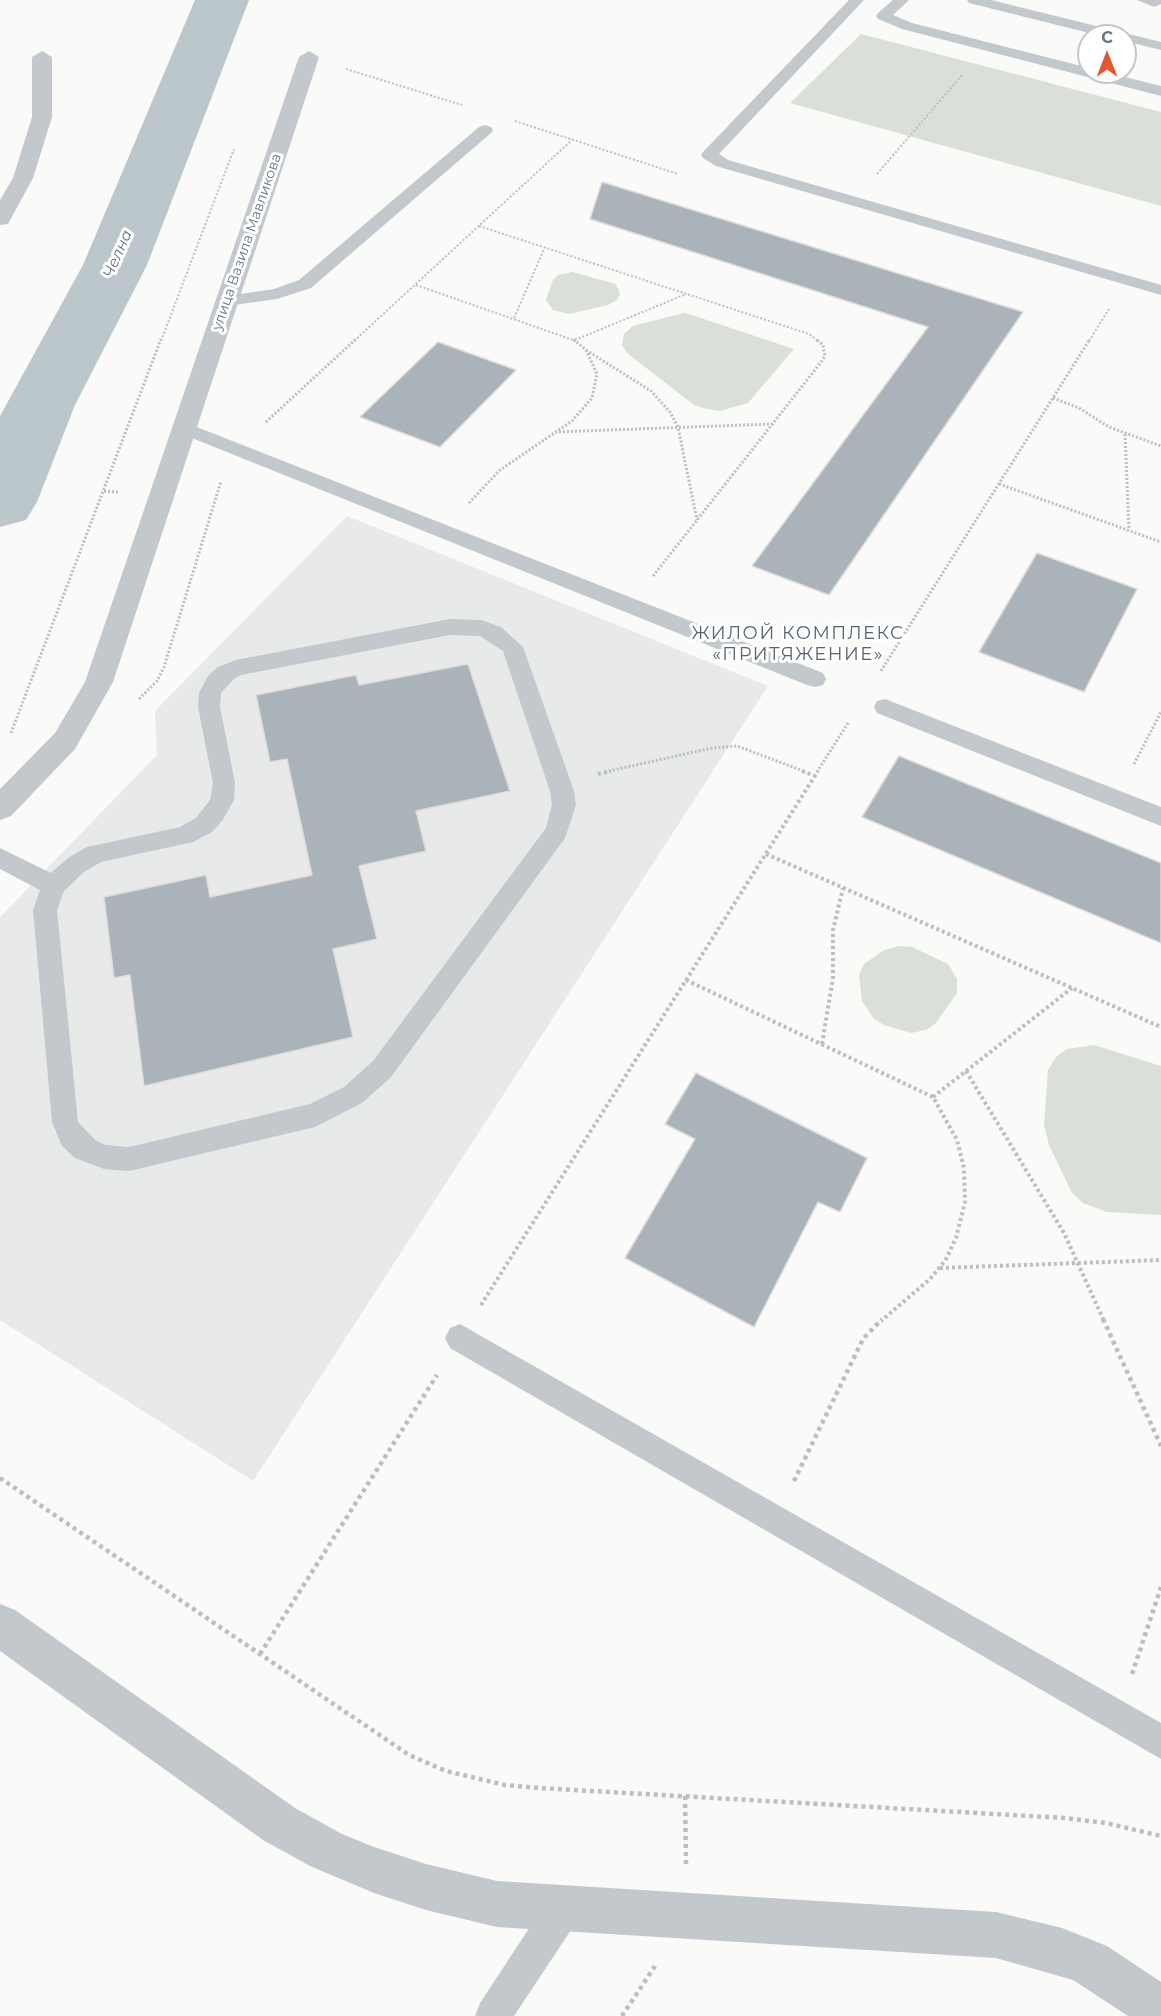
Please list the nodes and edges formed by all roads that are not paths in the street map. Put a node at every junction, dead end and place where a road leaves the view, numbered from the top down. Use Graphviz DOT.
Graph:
graph roads {
  1 [pos="857,0"];
  2 [pos="902,0"];
  3 [pos="974,0"];
  4 [pos="1144,0"];
  5 [pos="1157,0"];
  6 [pos="1077,26"];
  7 [pos="1137,41"];
  8 [pos="1161,46"];
  9 [pos="42,57"];
  10 [pos="309,57"];
  11 [pos="1161,91"];
  12 [pos="485,130"];
  13 [pos="0,219"];
  14 [pos="1161,290"];
  15 [pos="227,301"];
  16 [pos="184,428"];
  17 [pos="815,679"];
  18 [pos="885,707"];
  19 [pos="0,808"];
  20 [pos="1161,817"];
  21 [pos="0,858"];
  22 [pos="54,886"];
  23 [pos="460,1338"];
  24 [pos="0,1625"];
  25 [pos="1161,1742"];
  26 [pos="564,1908"];
  27 [pos="1161,2010"];
  28 [pos="493,2016"];
  1 -- 14 [label="lane"];
  2 -- 11 [label="lane"];
  3 -- 6 [label="lane"];
  4 -- 5 [label="lane"];
  7 -- 8 [label="lane"];
  9 -- 13 [label="street"];
  10 -- 15 [label="street, улица Вазила Мавликова"];
  12 -- 15 [label="lane"];
  15 -- 16 [label="street, улица Вазила Мавликова"];
  16 -- 17 [label="lane"];
  16 -- 19 [label="street, улица Вазила Мавликова"];
  18 -- 20 [label="lane"];
  21 -- 22 [label="lane"];
  22 -- 22 [label="lane"];
  23 -- 25 [label="lane"];
  24 -- 26 [label="street"];
  26 -- 27 [label="street"];
  26 -- 28 [label="lane"];
}
